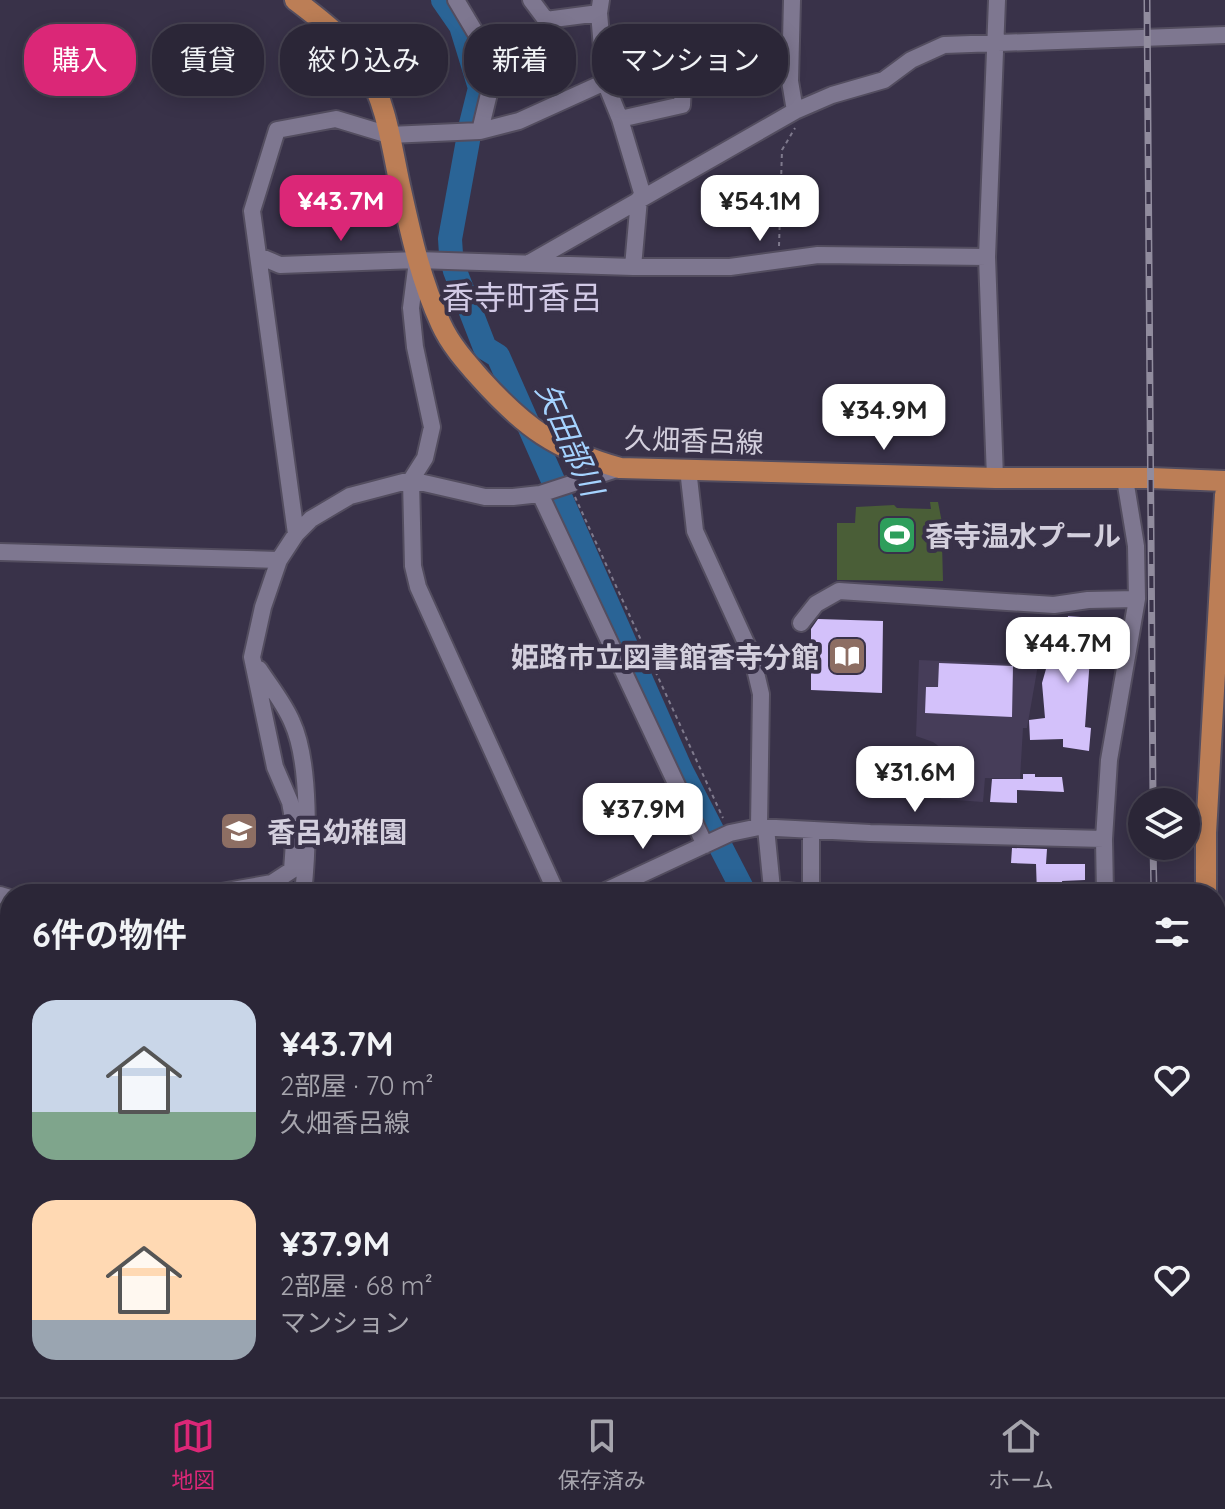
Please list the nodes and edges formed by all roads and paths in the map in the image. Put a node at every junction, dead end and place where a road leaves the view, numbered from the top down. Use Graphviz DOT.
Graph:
graph roads {
  1 [pos="295,0"];
  2 [pos="456,0"];
  3 [pos="531,0"];
  4 [pos="792,0"];
  5 [pos="997,0"];
  6 [pos="600,7"];
  7 [pos="1225,35"];
  8 [pos="789,44"];
  9 [pos="997,44"];
  10 [pos="592,88"];
  11 [pos="611,96"];
  12 [pos="795,111"];
  13 [pos="620,119"];
  14 [pos="480,131"];
  15 [pos="389,135"];
  16 [pos="641,198"];
  17 [pos="259,256"];
  18 [pos="987,257"];
  19 [pos="417,260"];
  20 [pos="779,260"];
  21 [pos="531,262"];
  22 [pos="633,267"];
  23 [pos="620,468"];
  24 [pos="688,469"];
  25 [pos="995,478"];
  26 [pos="1125,479"];
  27 [pos="411,480"];
  28 [pos="1225,481"];
  29 [pos="569,485"];
  30 [pos="540,494"];
  31 [pos="1225,495"];
  32 [pos="296,534"];
  33 [pos="0,552"];
  34 [pos="279,560"];
  35 [pos="1137,599"];
  36 [pos="801,623"];
  37 [pos="252,657"];
  38 [pos="1219,693"];
  39 [pos="1218,754"];
  40 [pos="763,828"];
  41 [pos="811,830"];
  42 [pos="730,833"];
  43 [pos="1104,839"];
  44 [pos="705,845"];
  45 [pos="292,870"];
  46 [pos="266,884"];
  47 [pos="297,884"];
  48 [pos="301,884"];
  49 [pos="552,884"];
  50 [pos="621,884"];
  51 [pos="771,884"];
  52 [pos="811,884"];
  53 [pos="1105,884"];
  54 [pos="1206,884"];
  1 -- 15 [label="main road, 久畑香呂線"];
  2 -- 14 [label="street"];
  3 -- 6 [label="street"];
  4 -- 8 [label="street"];
  5 -- 9 [label="street"];
  7 -- 9 [label="street"];
  8 -- 12 [label="street"];
  8 -- 13 [label="street"];
  9 -- 12 [label="street"];
  9 -- 18 [label="street"];
  10 -- 14 [label="street"];
  11 -- 13 [label="street"];
  12 -- 16 [label="street"];
  12 -- 20 [label="path"];
  13 -- 16 [label="street"];
  14 -- 15 [label="street"];
  15 -- 17 [label="street"];
  15 -- 19 [label="main road, 久畑香呂線"];
  16 -- 21 [label="street"];
  16 -- 22 [label="street"];
  17 -- 19 [label="street"];
  17 -- 32 [label="street"];
  18 -- 20 [label="street"];
  18 -- 25 [label="street"];
  19 -- 21 [label="street"];
  19 -- 23 [label="main road, 久畑香呂線"];
  19 -- 27 [label="street"];
  20 -- 22 [label="street"];
  21 -- 22 [label="street"];
  23 -- 24 [label="main road, 久畑香呂線"];
  23 -- 29 [label="street"];
  24 -- 25 [label="main road, 久畑香呂線"];
  24 -- 40 [label="street"];
  25 -- 26 [label="main road, 久畑香呂線"];
  26 -- 28 [label="main road, 久畑香呂線"];
  26 -- 35 [label="street"];
  27 -- 30 [label="street"];
  27 -- 32 [label="street"];
  27 -- 49 [label="street"];
  29 -- 30 [label="street"];
  29 -- 42 [label="path"];
  30 -- 44 [label="street"];
  31 -- 38 [label="main road"];
  32 -- 34 [label="street"];
  33 -- 34 [label="street"];
  34 -- 37 [label="street"];
  35 -- 36 [label="street"];
  35 -- 43 [label="street"];
  37 -- 45 [label="street"];
  37 -- 48 [label="street"];
  38 -- 39 [label="main road"];
  39 -- 54 [label="main road"];
  40 -- 41 [label="street"];
  40 -- 42 [label="street"];
  40 -- 51 [label="street"];
  41 -- 43 [label="street"];
  41 -- 52 [label="street"];
  42 -- 44 [label="street"];
  43 -- 53 [label="street"];
  44 -- 50 [label="street"];
  45 -- 46 [label="street"];
  45 -- 47 [label="street"];
}
